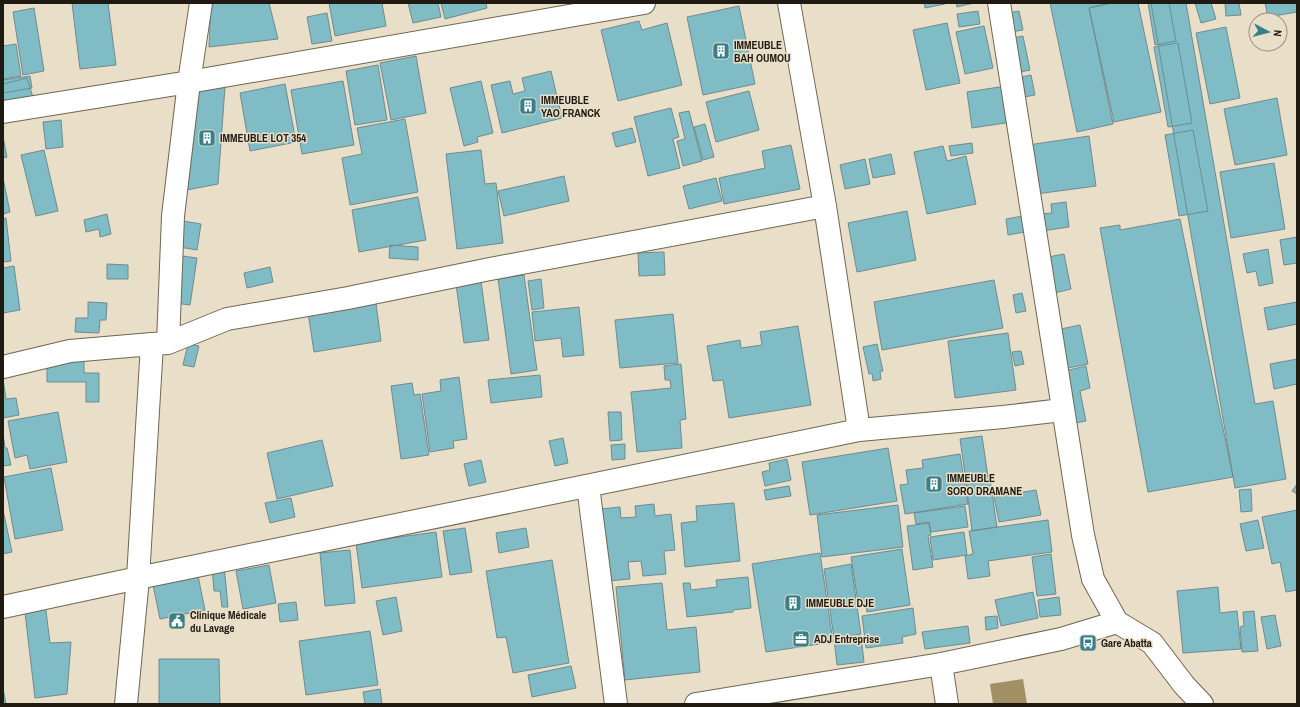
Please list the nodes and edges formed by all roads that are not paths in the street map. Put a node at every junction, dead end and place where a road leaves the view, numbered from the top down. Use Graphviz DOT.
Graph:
graph roads {
  1 [pos="201,3"];
  2 [pos="644,3"];
  3 [pos="789,3"];
  4 [pos="999,3"];
  5 [pos="189,82"];
  6 [pos="3,112"];
  7 [pos="825,206"];
  8 [pos="160,344"];
  9 [pos="3,366"];
  10 [pos="1062,410"];
  11 [pos="859,430"];
  12 [pos="588,486"];
  13 [pos="138,578"];
  14 [pos="3,607"];
  15 [pos="1117,622"];
  16 [pos="941,664"];
  17 [pos="1187,695"];
  18 [pos="126,704"];
  19 [pos="616,704"];
  20 [pos="696,704"];
  21 [pos="947,704"];
  22 [pos="1202,704"];
  1 -- 5 [label="street"];
  2 -- 5 [label="street"];
  3 -- 7 [label="street"];
  4 -- 10 [label="street"];
  5 -- 6 [label="street"];
  5 -- 8 [label="street"];
  7 -- 8 [label="street"];
  7 -- 11 [label="street"];
  8 -- 9 [label="street"];
  8 -- 13 [label="street"];
  10 -- 11 [label="street"];
  10 -- 15 [label="street"];
  11 -- 12 [label="street"];
  12 -- 13 [label="street"];
  12 -- 19 [label="street"];
  13 -- 14 [label="street"];
  13 -- 18 [label="street"];
  15 -- 16 [label="street"];
  15 -- 17 [label="street"];
  16 -- 20 [label="street"];
  16 -- 21 [label="street"];
  17 -- 22 [label="street"];
}
